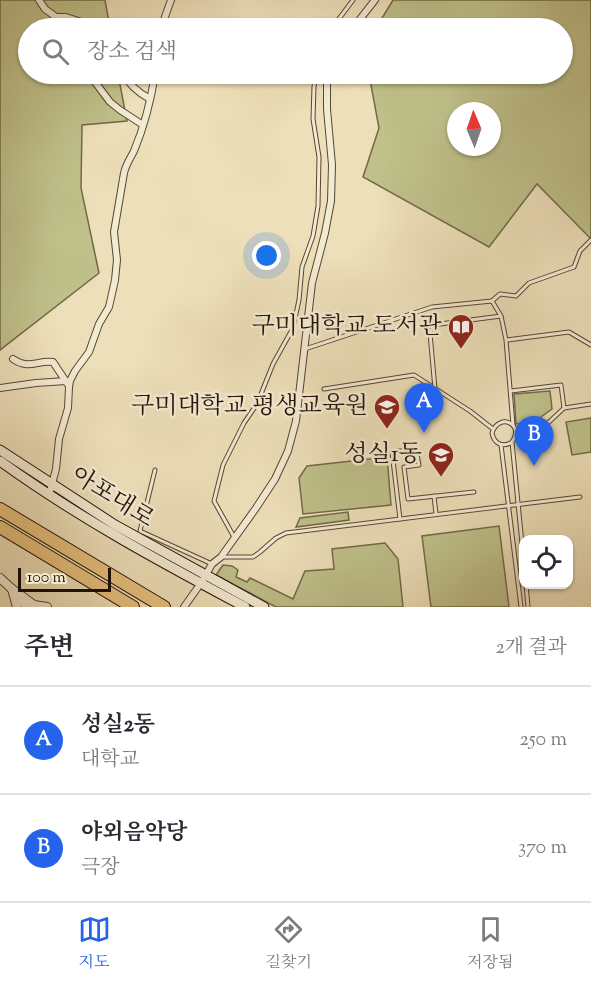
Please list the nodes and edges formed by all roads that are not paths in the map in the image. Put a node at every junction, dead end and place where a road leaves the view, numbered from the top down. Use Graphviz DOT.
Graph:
graph roads {
  1 [pos="39,0"];
  2 [pos="171,0"];
  3 [pos="353,0"];
  4 [pos="375,0"];
  5 [pos="57,17"];
  6 [pos="69,18"];
  7 [pos="165,18"];
  8 [pos="340,18"];
  9 [pos="361,18"];
  10 [pos="96,84"];
  11 [pos="131,84"];
  12 [pos="153,84"];
  13 [pos="314,84"];
  14 [pos="327,84"];
  15 [pos="150,99"];
  16 [pos="143,125"];
  17 [pos="591,240"];
  18 [pos="492,301"];
  19 [pos="501,316"];
  20 [pos="506,340"];
  21 [pos="591,345"];
  22 [pos="305,349"];
  23 [pos="13,359"];
  24 [pos="67,384"];
  25 [pos="0,388"];
  26 [pos="324,389"];
  27 [pos="435,389"];
  28 [pos="511,391"];
  29 [pos="591,404"];
  30 [pos="564,408"];
  31 [pos="513,425"];
  32 [pos="493,429"];
  33 [pos="513,441"];
  34 [pos="501,445"];
  35 [pos="0,450"];
  36 [pos="0,461"];
  37 [pos="154,470"];
  38 [pos="52,484"];
  39 [pos="474,492"];
  40 [pos="49,495"];
  41 [pos="434,496"];
  42 [pos="580,497"];
  43 [pos="517,504"];
  44 [pos="508,505"];
  45 [pos="0,509"];
  46 [pos="436,514"];
  47 [pos="400,519"];
  48 [pos="0,527"];
  49 [pos="521,535"];
  50 [pos="235,538"];
  51 [pos="221,557"];
  52 [pos="212,564"];
  53 [pos="0,578"];
  54 [pos="203,579"];
  55 [pos="12,589"];
  56 [pos="526,589"];
  57 [pos="158,604"];
  58 [pos="16,607"];
  59 [pos="27,607"];
  60 [pos="47,607"];
  61 [pos="133,607"];
  62 [pos="184,607"];
  63 [pos="245,607"];
  64 [pos="264,607"];
  65 [pos="521,607"];
  66 [pos="528,607"];
  1 -- 5 [label="street"];
  2 -- 7 [label="street"];
  3 -- 8 [label="lane"];
  4 -- 9 [label="street"];
  5 -- 6 [label="street"];
  10 -- 16 [label="street"];
  11 -- 15 [label="street"];
  12 -- 15 [label="street"];
  13 -- 50 [label="lane"];
  14 -- 22 [label="street"];
  15 -- 16 [label="street"];
  16 -- 24 [label="street"];
  17 -- 18 [label="lane"];
  18 -- 19 [label="lane"];
  18 -- 22 [label="lane"];
  19 -- 20 [label="lane"];
  19 -- 27 [label="lane"];
  20 -- 21 [label="lane"];
  20 -- 28 [label="lane"];
  22 -- 50 [label="street"];
  23 -- 24 [label="street"];
  24 -- 25 [label="street"];
  24 -- 38 [label="street"];
  26 -- 27 [label="lane"];
  27 -- 32 [label="lane"];
  28 -- 30 [label="lane"];
  28 -- 31 [label="lane"];
  29 -- 30 [label="lane"];
  30 -- 33 [label="lane"];
  31 -- 32 [label="lane"];
  31 -- 33 [label="lane"];
  32 -- 34 [label="lane"];
  33 -- 34 [label="lane"];
  33 -- 43 [label="lane"];
  34 -- 44 [label="lane"];
  35 -- 38 [label="main road, 아포대로"];
  36 -- 40 [label="main road, 아포대로"];
  37 -- 52 [label="lane"];
  38 -- 40 [label="street"];
  38 -- 54 [label="main road, 아포대로"];
  39 -- 41 [label="lane"];
  40 -- 54 [label="main road, 아포대로"];
  41 -- 46 [label="lane"];
  41 -- 47 [label="lane"];
  42 -- 43 [label="lane"];
  43 -- 44 [label="lane"];
  43 -- 49 [label="lane"];
  44 -- 46 [label="lane"];
  44 -- 65 [label="lane"];
  45 -- 57 [label="highway"];
  46 -- 47 [label="lane"];
  47 -- 51 [label="lane"];
  48 -- 61 [label="highway"];
  50 -- 51 [label="street"];
  51 -- 52 [label="street"];
  52 -- 54 [label="street"];
  53 -- 55 [label="street"];
  54 -- 62 [label="street"];
  54 -- 63 [label="main road"];
  54 -- 64 [label="main road"];
  55 -- 58 [label="street"];
  55 -- 59 [label="street"];
  55 -- 60 [label="street"];
  56 -- 66 [label="lane"];
}
